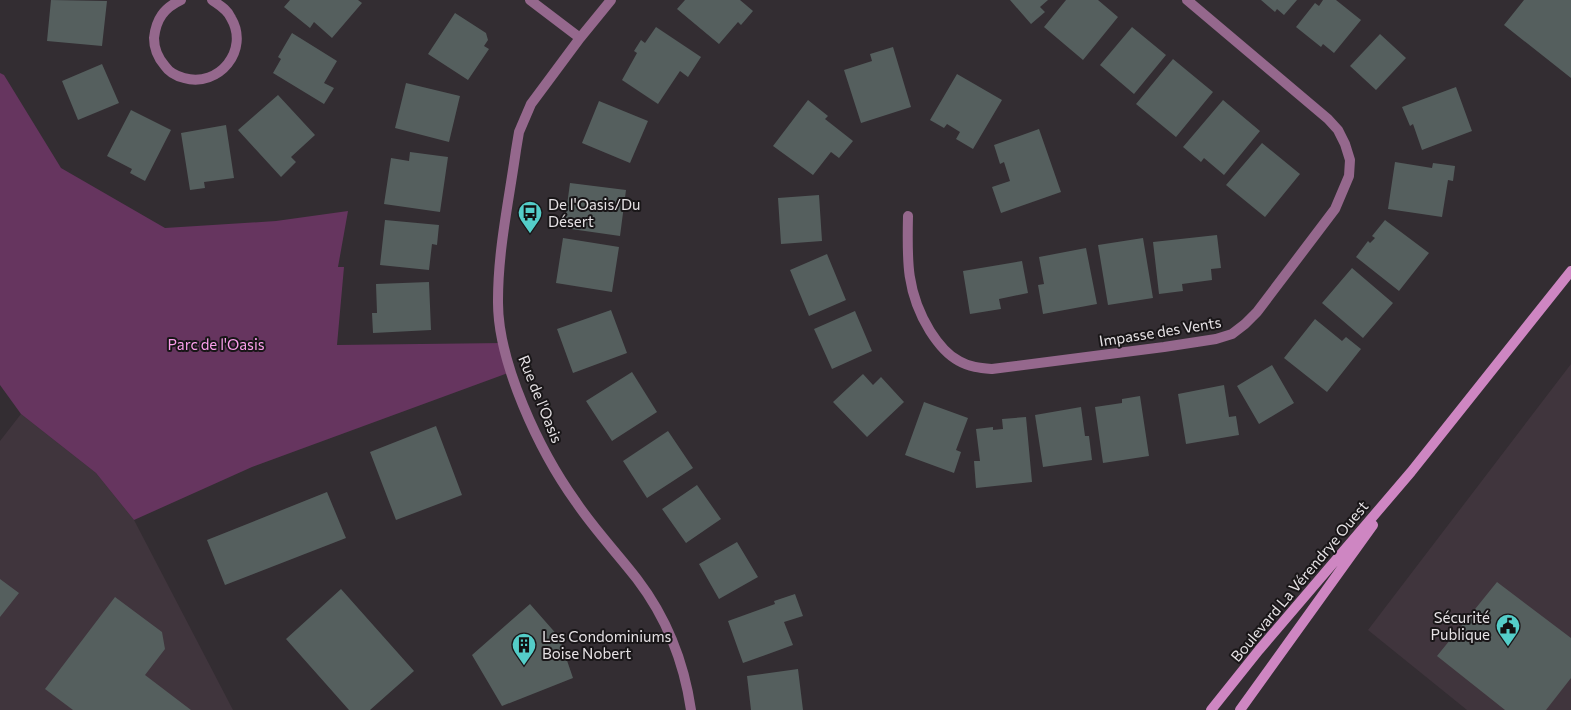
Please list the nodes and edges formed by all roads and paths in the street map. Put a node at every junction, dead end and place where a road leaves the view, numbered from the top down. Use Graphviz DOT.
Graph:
graph roads {
  1 [pos="181,0"];
  2 [pos="212,0"];
  3 [pos="530,0"];
  4 [pos="611,0"];
  5 [pos="1187,0"];
  6 [pos="226,4"];
  7 [pos="580,38"];
  8 [pos="908,216"];
  9 [pos="1571,271"];
  10 [pos="1411,472"];
  11 [pos="691,710"];
  12 [pos="1211,710"];
  13 [pos="1240,710"];
  1 -- 6 [label="street"];
  2 -- 6 [label="street"];
  3 -- 7 [label="street"];
  4 -- 7 [label="street, Rue de l'Oasis"];
  5 -- 8 [label="street, Impasse des Vents"];
  7 -- 11 [label="street, Rue de l'Oasis"];
  9 -- 10 [label="main road, Boulevard La Vérendrye Ouest"];
  10 -- 12 [label="main road, Boulevard La Vérendrye Ouest"];
  10 -- 13 [label="main road, Boulevard La Vérendrye Ouest"];
}
